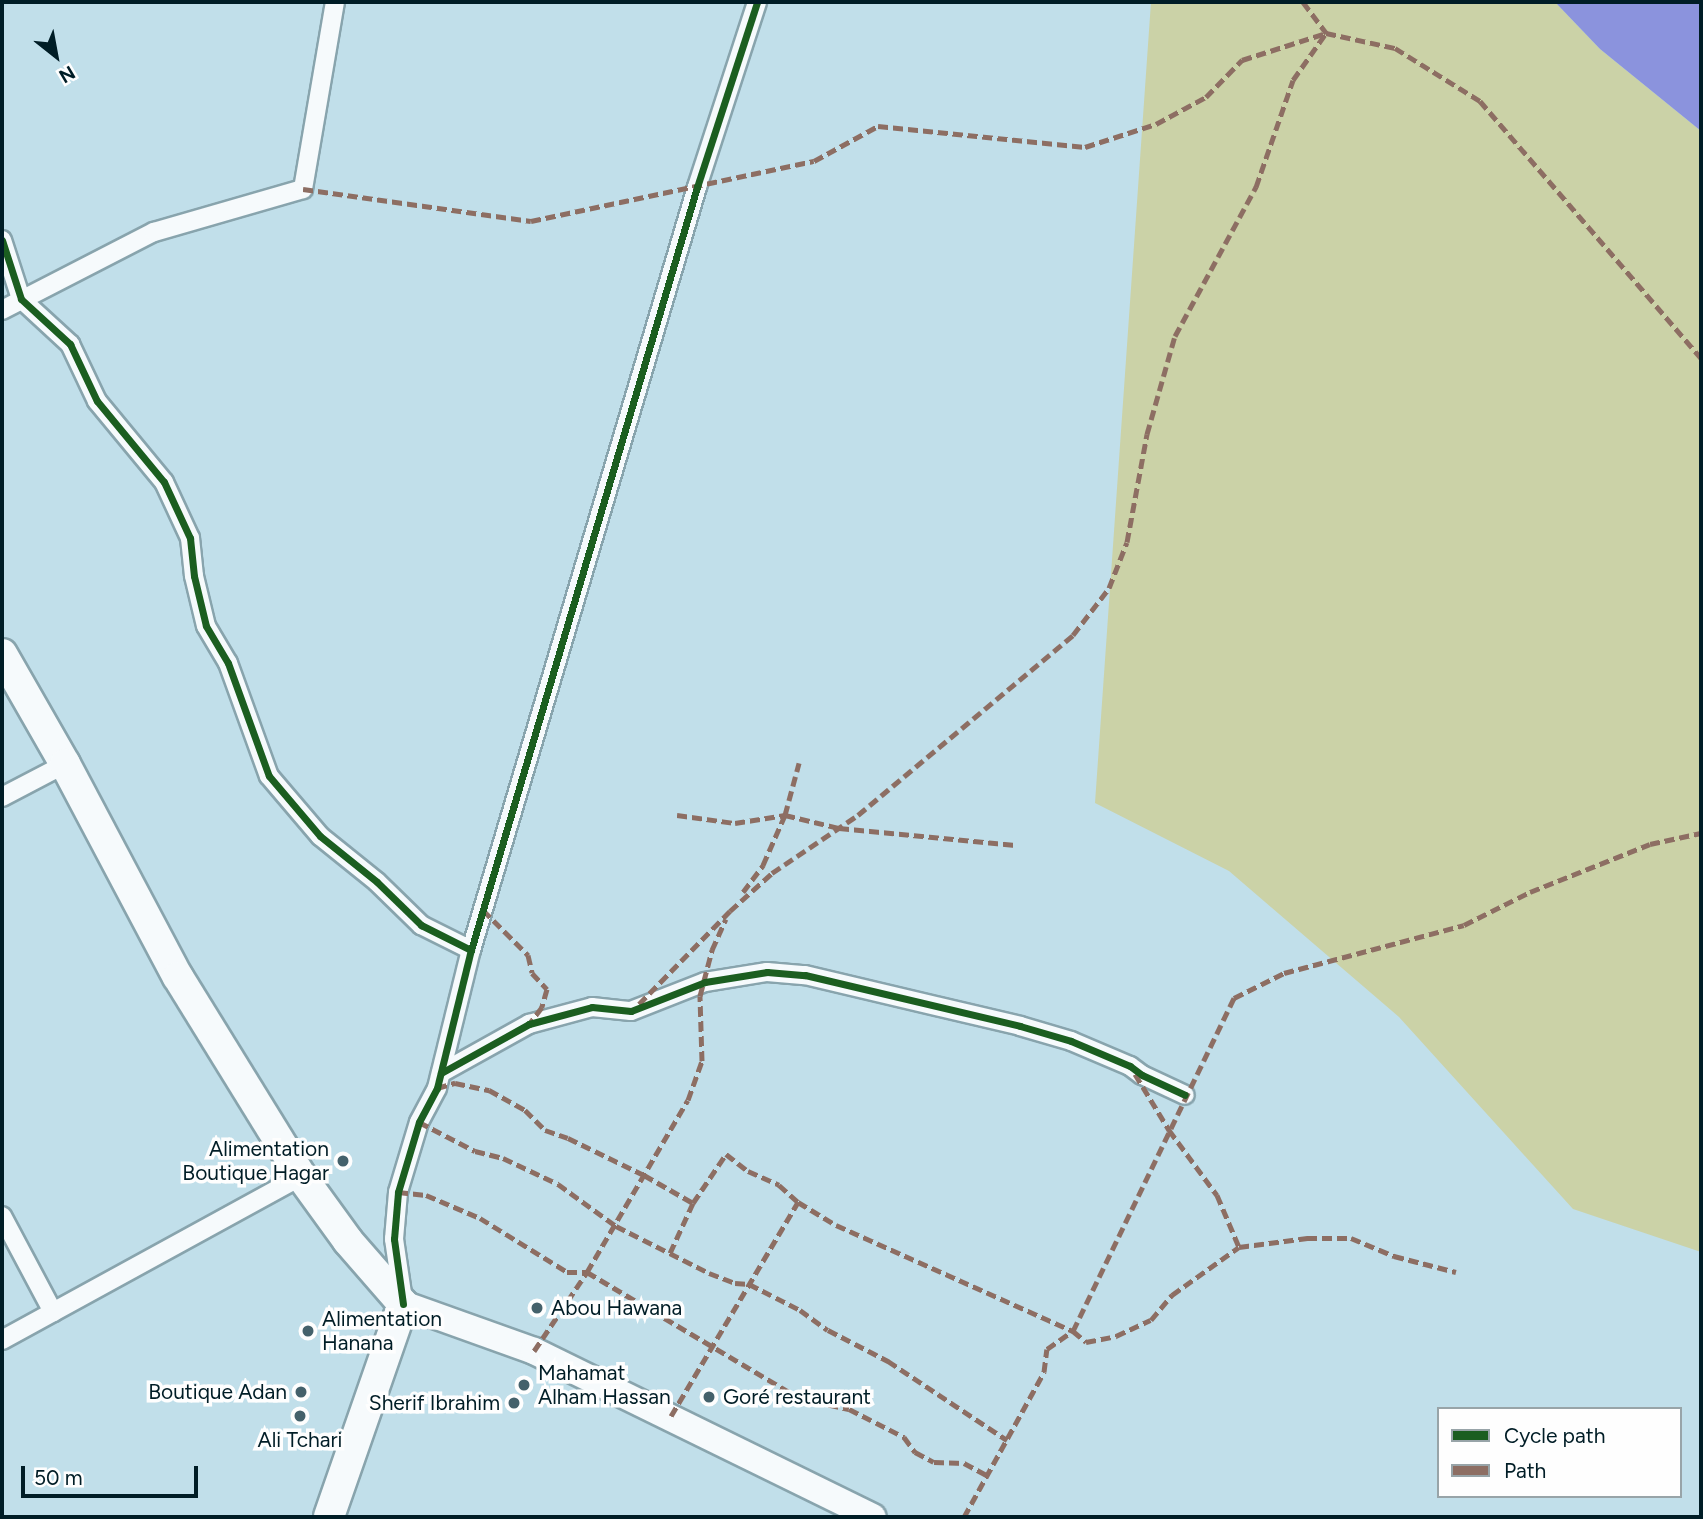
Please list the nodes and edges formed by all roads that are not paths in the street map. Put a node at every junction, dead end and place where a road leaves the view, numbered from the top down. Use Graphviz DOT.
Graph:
graph roads {
  1 [pos="335,2"];
  2 [pos="757,2"];
  3 [pos="2,240"];
  4 [pos="21,299"];
  5 [pos="2,310"];
  6 [pos="2,654"];
  7 [pos="65,764"];
  8 [pos="2,797"];
  9 [pos="471,950"];
  10 [pos="441,1073"];
  11 [pos="1185,1095"];
  12 [pos="301,1176"];
  13 [pos="2,1216"];
  14 [pos="403,1304"];
  15 [pos="53,1312"];
  16 [pos="2,1340"];
  17 [pos="329,1517"];
  18 [pos="873,1517"];
  1 -- 4 [label="street"];
  2 -- 9 [label="street"];
  3 -- 4 [label="street"];
  4 -- 5 [label="street"];
  4 -- 9 [label="street"];
  6 -- 7 [label="main road"];
  7 -- 8 [label="street"];
  7 -- 12 [label="main road"];
  9 -- 10 [label="street"];
  10 -- 11 [label="street"];
  10 -- 14 [label="street"];
  12 -- 14 [label="main road"];
  12 -- 15 [label="street"];
  13 -- 15 [label="street"];
  14 -- 17 [label="main road"];
  14 -- 18 [label="main road"];
  15 -- 16 [label="street"];
}
